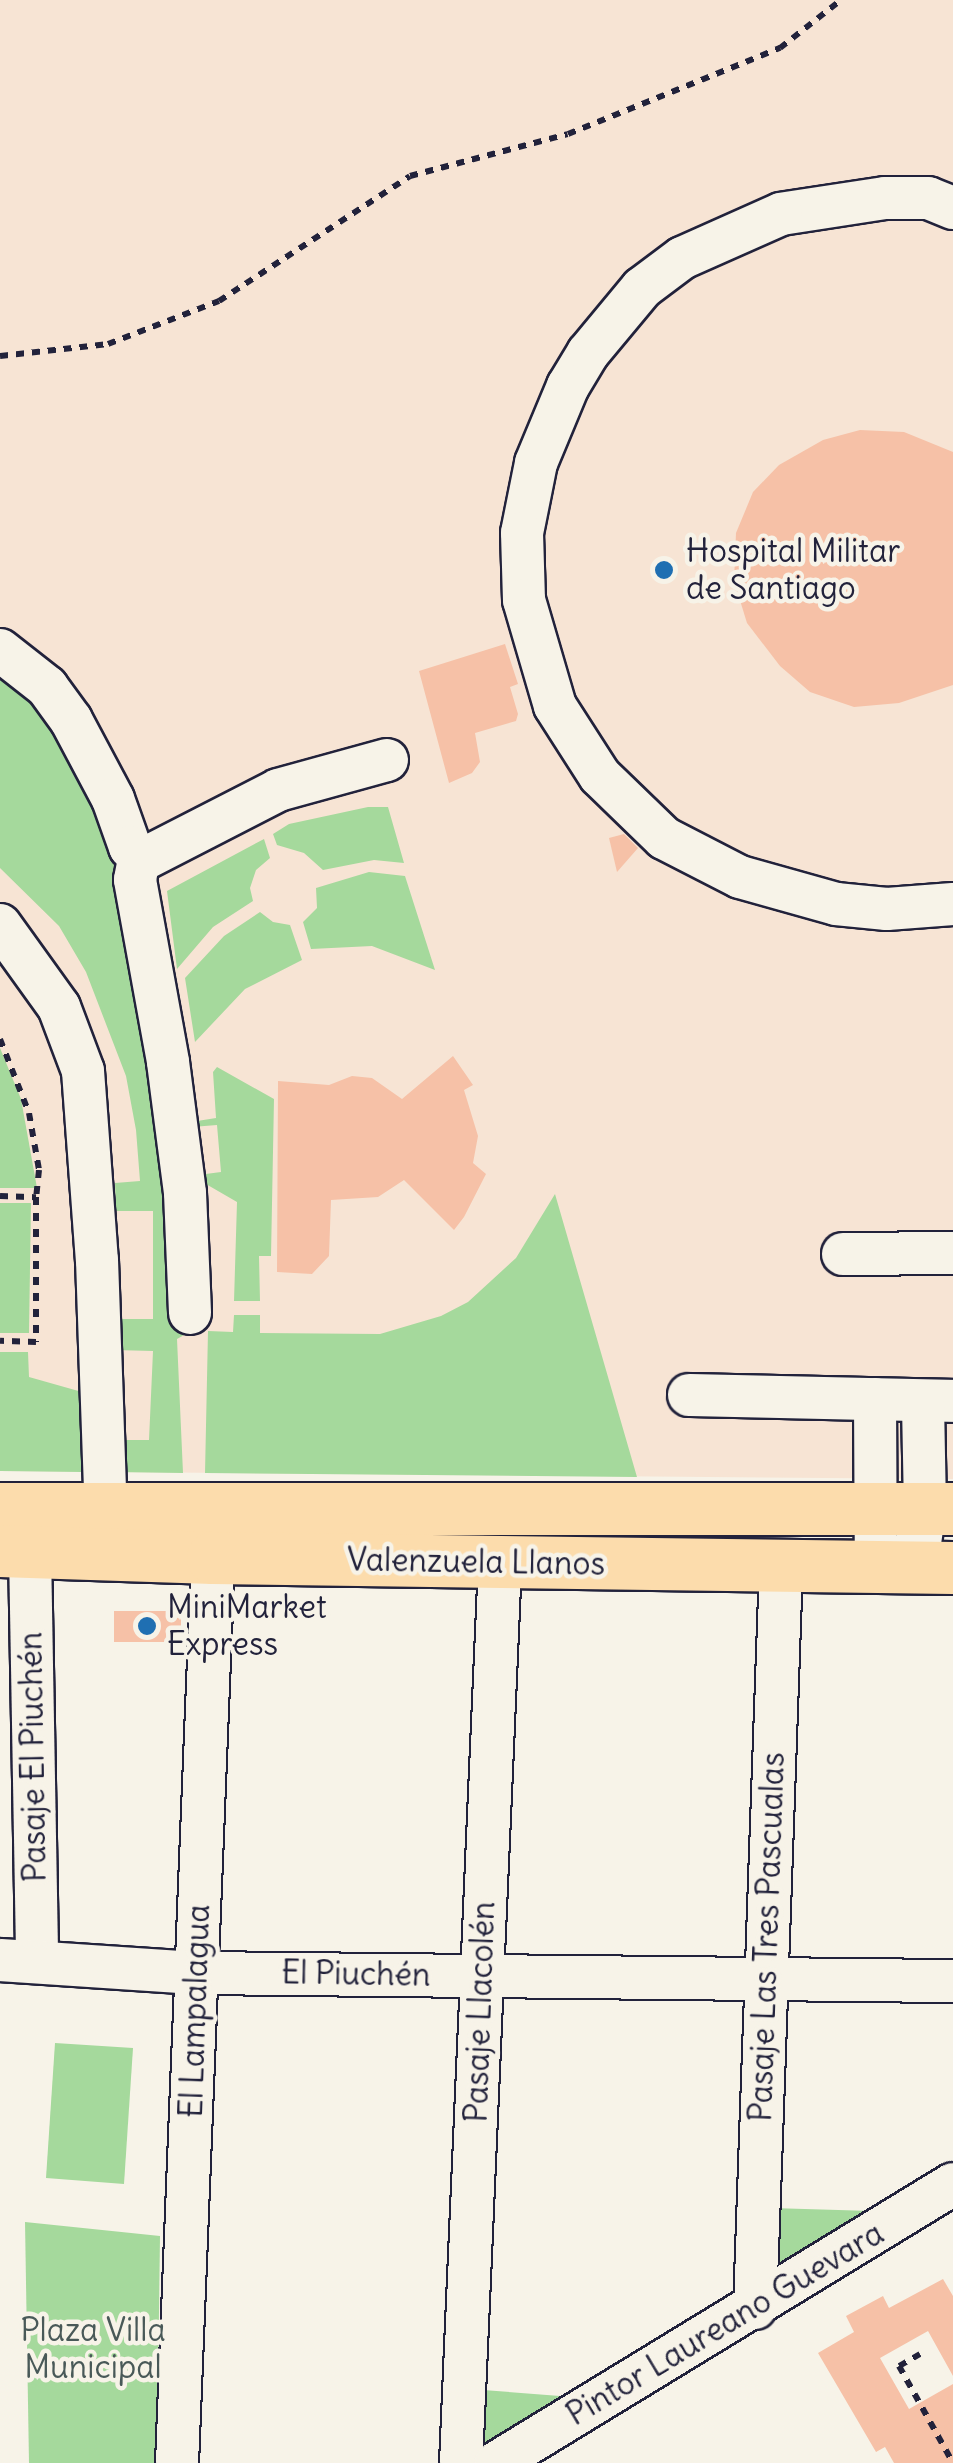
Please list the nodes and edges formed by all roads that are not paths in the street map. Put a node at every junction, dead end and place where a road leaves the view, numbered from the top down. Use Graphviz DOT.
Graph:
graph roads {
  1 [pos="953,208"];
  2 [pos="0,650"];
  3 [pos="388,760"];
  4 [pos="139,859"];
  5 [pos="953,904"];
  6 [pos="0,924"];
  7 [pos="953,1253"];
  8 [pos="842,1254"];
  9 [pos="190,1313"];
  10 [pos="689,1395"];
  11 [pos="875,1399"];
  12 [pos="938,1401"];
  13 [pos="0,1509"];
  14 [pos="919,1509"];
  15 [pos="107,1532"];
  16 [pos="15,1551"];
  17 [pos="212,1558"];
  18 [pos="500,1562"];
  19 [pos="781,1567"];
  20 [pos="884,1568"];
  21 [pos="953,1568"];
  22 [pos="18,1961"];
  23 [pos="197,1973"];
  24 [pos="482,1976"];
  25 [pos="766,1979"];
  26 [pos="953,1982"];
  27 [pos="953,2184"];
  28 [pos="754,2308"];
  29 [pos="177,2463"];
  30 [pos="461,2463"];
  31 [pos="496,2463"];
  1 -- 5 [label="street"];
  2 -- 4 [label="street"];
  3 -- 4 [label="street"];
  4 -- 9 [label="street"];
  6 -- 15 [label="street"];
  7 -- 8 [label="street"];
  10 -- 11 [label="street"];
  11 -- 12 [label="street"];
  11 -- 14 [label="street"];
  12 -- 14 [label="street"];
  13 -- 15 [label="main road, Valenzuela Llanos"];
  14 -- 15 [label="main road, Valenzuela Llanos"];
  14 -- 20 [label="street"];
  15 -- 16 [label="main road, Valenzuela Llanos"];
  15 -- 17 [label="main road, Valenzuela Llanos"];
  16 -- 22 [label="street, Pasaje El Piuchén"];
  17 -- 18 [label="main road, Valenzuela Llanos"];
  17 -- 23 [label="street, El Lampalagua"];
  18 -- 19 [label="main road, Valenzuela Llanos"];
  18 -- 24 [label="street, Pasaje Llacolén"];
  19 -- 20 [label="main road, Valenzuela Llanos"];
  19 -- 25 [label="street, Pasaje Las Tres Pascualas"];
  20 -- 21 [label="main road, Valenzuela Llanos"];
  22 -- 23 [label="street, El Piuchén"];
  23 -- 24 [label="street, El Piuchén"];
  23 -- 29 [label="street, El Lampalagua"];
  24 -- 25 [label="street, El Piuchén"];
  24 -- 30 [label="street, Pasaje Llacolén"];
  25 -- 26 [label="street, El Piuchén"];
  25 -- 28 [label="street, Pasaje Las Tres Pascualas"];
  27 -- 28 [label="street, Pintor Laureano Guevara"];
  28 -- 31 [label="street, Pintor Laureano Guevara"];
}
